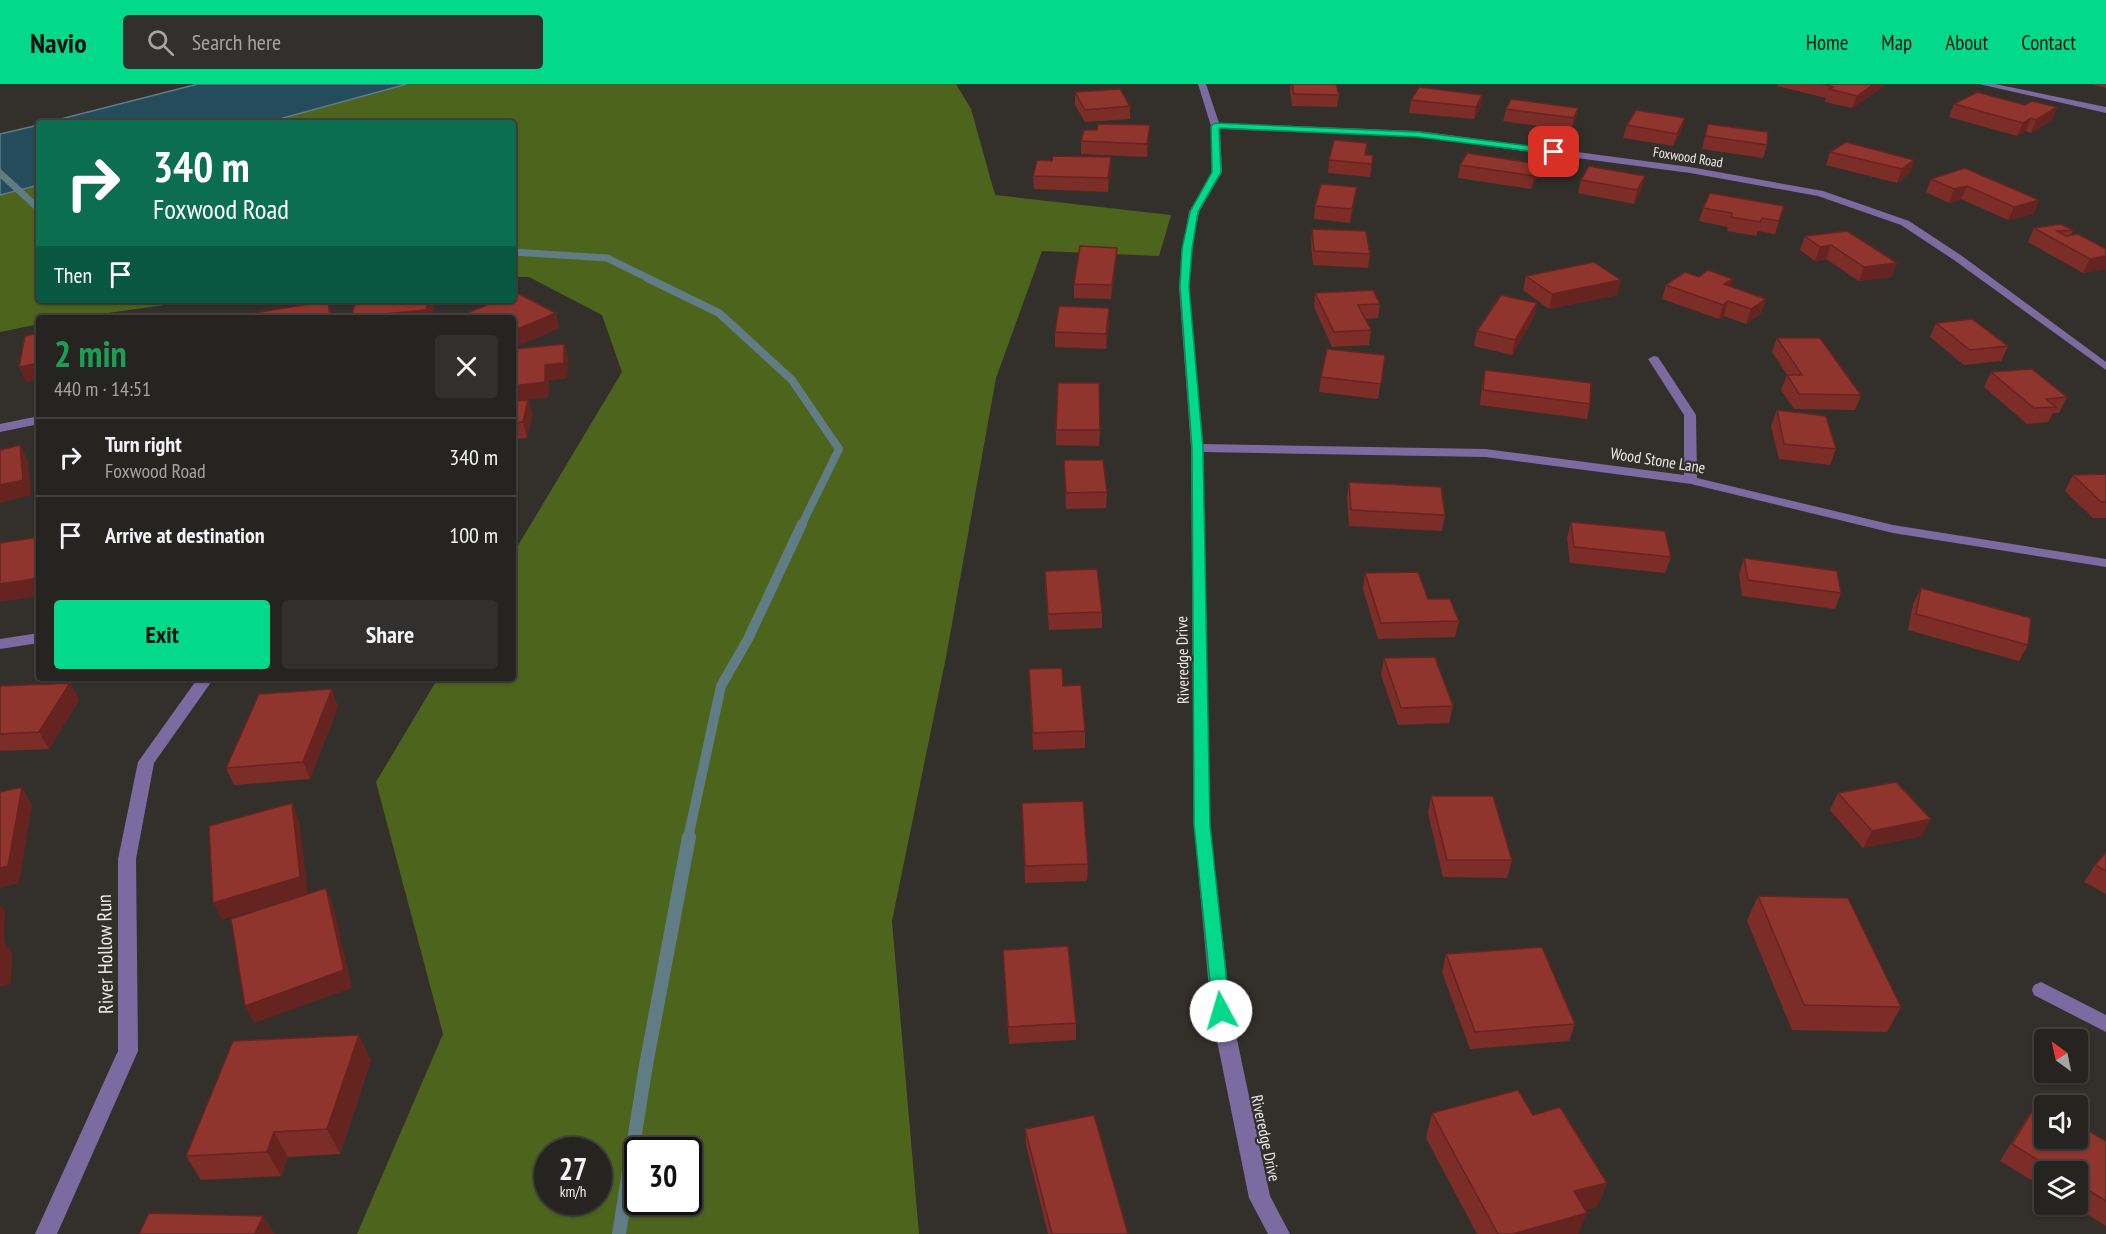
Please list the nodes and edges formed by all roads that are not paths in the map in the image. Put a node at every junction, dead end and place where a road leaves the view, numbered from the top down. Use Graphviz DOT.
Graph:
graph roads {
  1 [pos="1202,84"];
  2 [pos="1983,84"];
  3 [pos="2106,110"];
  4 [pos="1215,126"];
  5 [pos="1654,359"];
  6 [pos="2106,367"];
  7 [pos="36,421"];
  8 [pos="0,428"];
  9 [pos="1197,448"];
  10 [pos="1691,480"];
  11 [pos="2106,563"];
  12 [pos="36,638"];
  13 [pos="0,644"];
  14 [pos="204,681"];
  15 [pos="2041,990"];
  16 [pos="2106,1024"];
  17 [pos="46,1234"];
  18 [pos="1280,1234"];
  1 -- 4 [label="street, Riveredge Drive"];
  2 -- 3 [label="street"];
  4 -- 6 [label="street, Foxwood Road"];
  4 -- 9 [label="street, Riveredge Drive"];
  5 -- 10 [label="street"];
  7 -- 8 [label="street"];
  9 -- 10 [label="street, Wood Stone Lane"];
  9 -- 18 [label="street, Riveredge Drive"];
  10 -- 11 [label="street, Wood Stone Lane"];
  12 -- 13 [label="street"];
  14 -- 17 [label="street, River Hollow Run"];
  15 -- 16 [label="street"];
}
